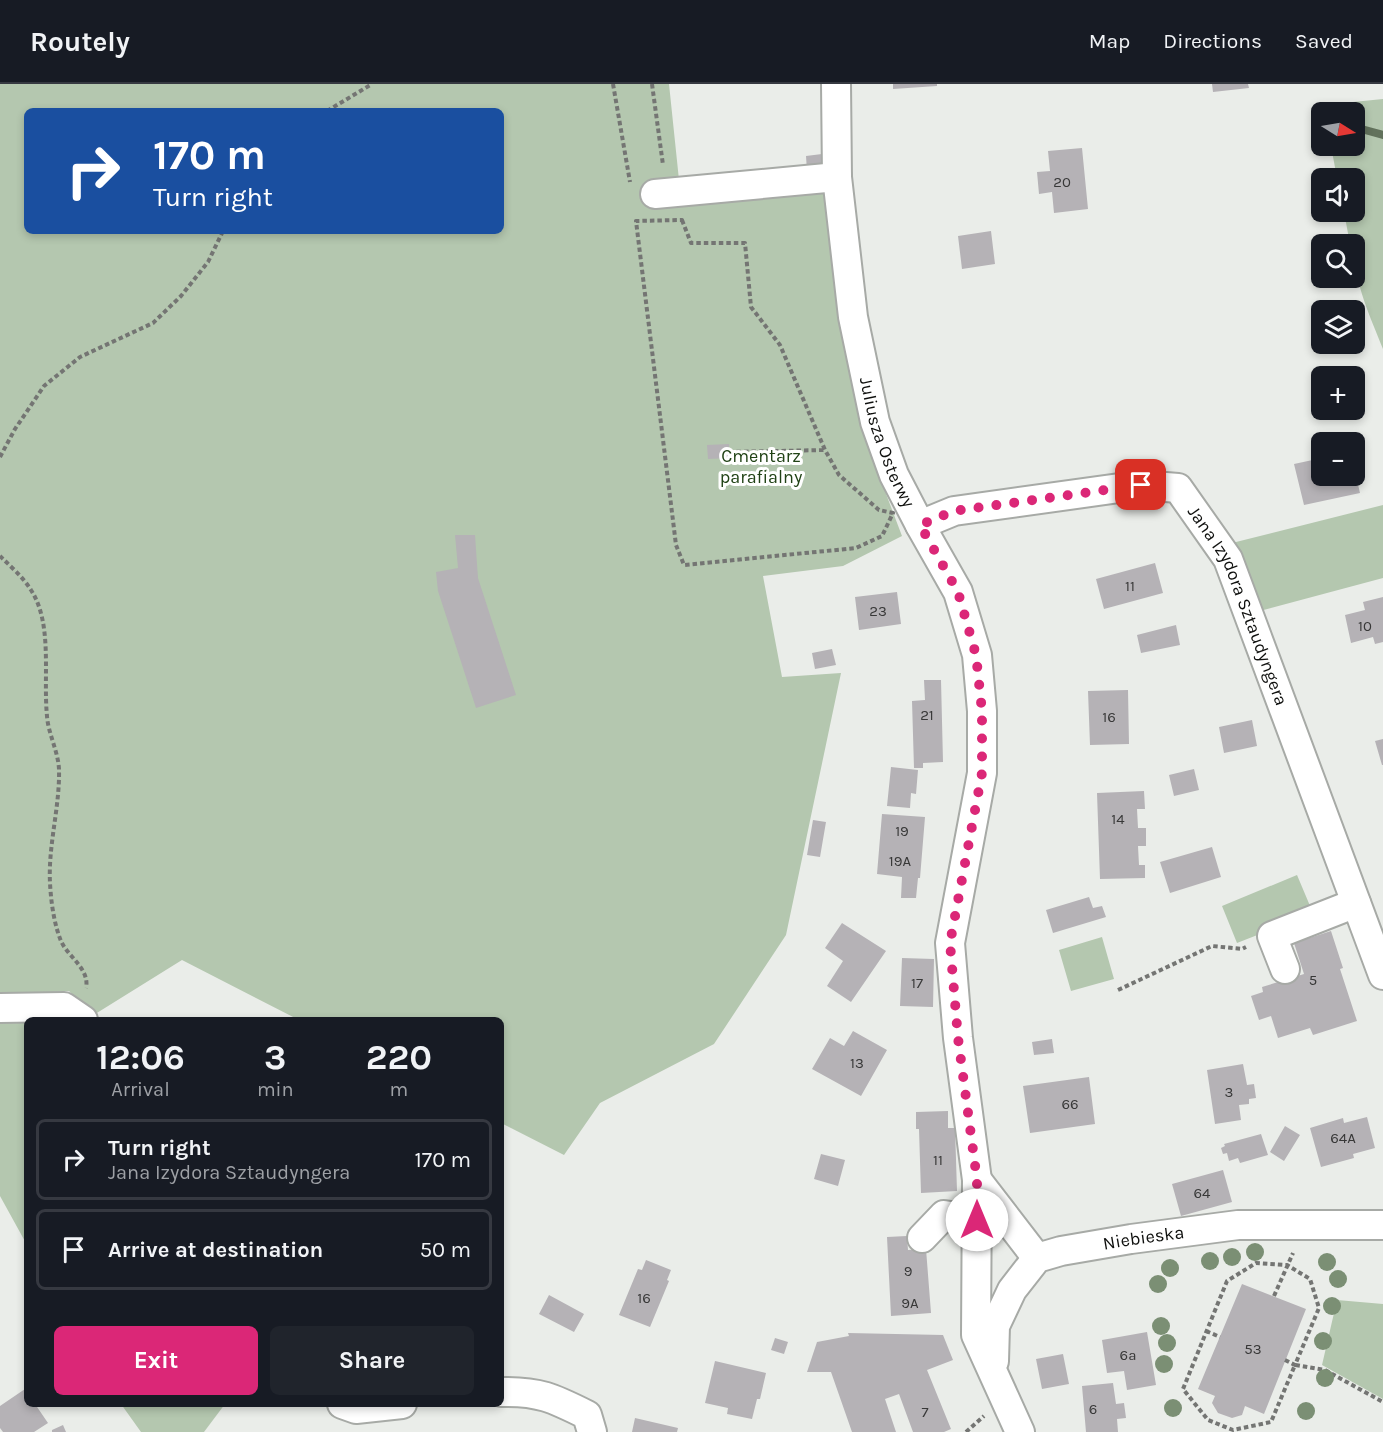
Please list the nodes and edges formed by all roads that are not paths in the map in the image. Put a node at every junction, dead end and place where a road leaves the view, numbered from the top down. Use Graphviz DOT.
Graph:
graph roads {
  1 [pos="836,84"];
  2 [pos="837,177"];
  3 [pos="661,193"];
  4 [pos="920,525"];
  5 [pos="1356,903"];
  6 [pos="1285,969"];
  7 [pos="1383,975"];
  8 [pos="0,1008"];
  9 [pos="78,1017"];
  10 [pos="977,1180"];
  11 [pos="977,1220"];
  12 [pos="1383,1225"];
  13 [pos="922,1239"];
  14 [pos="1037,1258"];
  15 [pos="994,1378"];
  16 [pos="504,1392"];
  17 [pos="350,1407"];
  18 [pos="374,1407"];
  19 [pos="592,1432"];
  20 [pos="1020,1432"];
  1 -- 2 [label="street, Juliusza Osterwy"];
  2 -- 3 [label="street"];
  2 -- 4 [label="street, Juliusza Osterwy"];
  4 -- 5 [label="street, Jana Izydora Sztaudyngera"];
  4 -- 10 [label="street, Juliusza Osterwy"];
  5 -- 6 [label="street"];
  5 -- 7 [label="street, Jana Izydora Sztaudyngera"];
  8 -- 9 [label="street"];
  10 -- 11 [label="street, Juliusza Osterwy"];
  10 -- 14 [label="street, Juliusza Osterwy"];
  11 -- 13 [label="street"];
  11 -- 15 [label="street, Juliusza Osterwy"];
  12 -- 14 [label="street, Niebieska"];
  14 -- 15 [label="street"];
  15 -- 20 [label="street, Juliusza Osterwy"];
  16 -- 19 [label="street"];
  17 -- 18 [label="street"];
}
